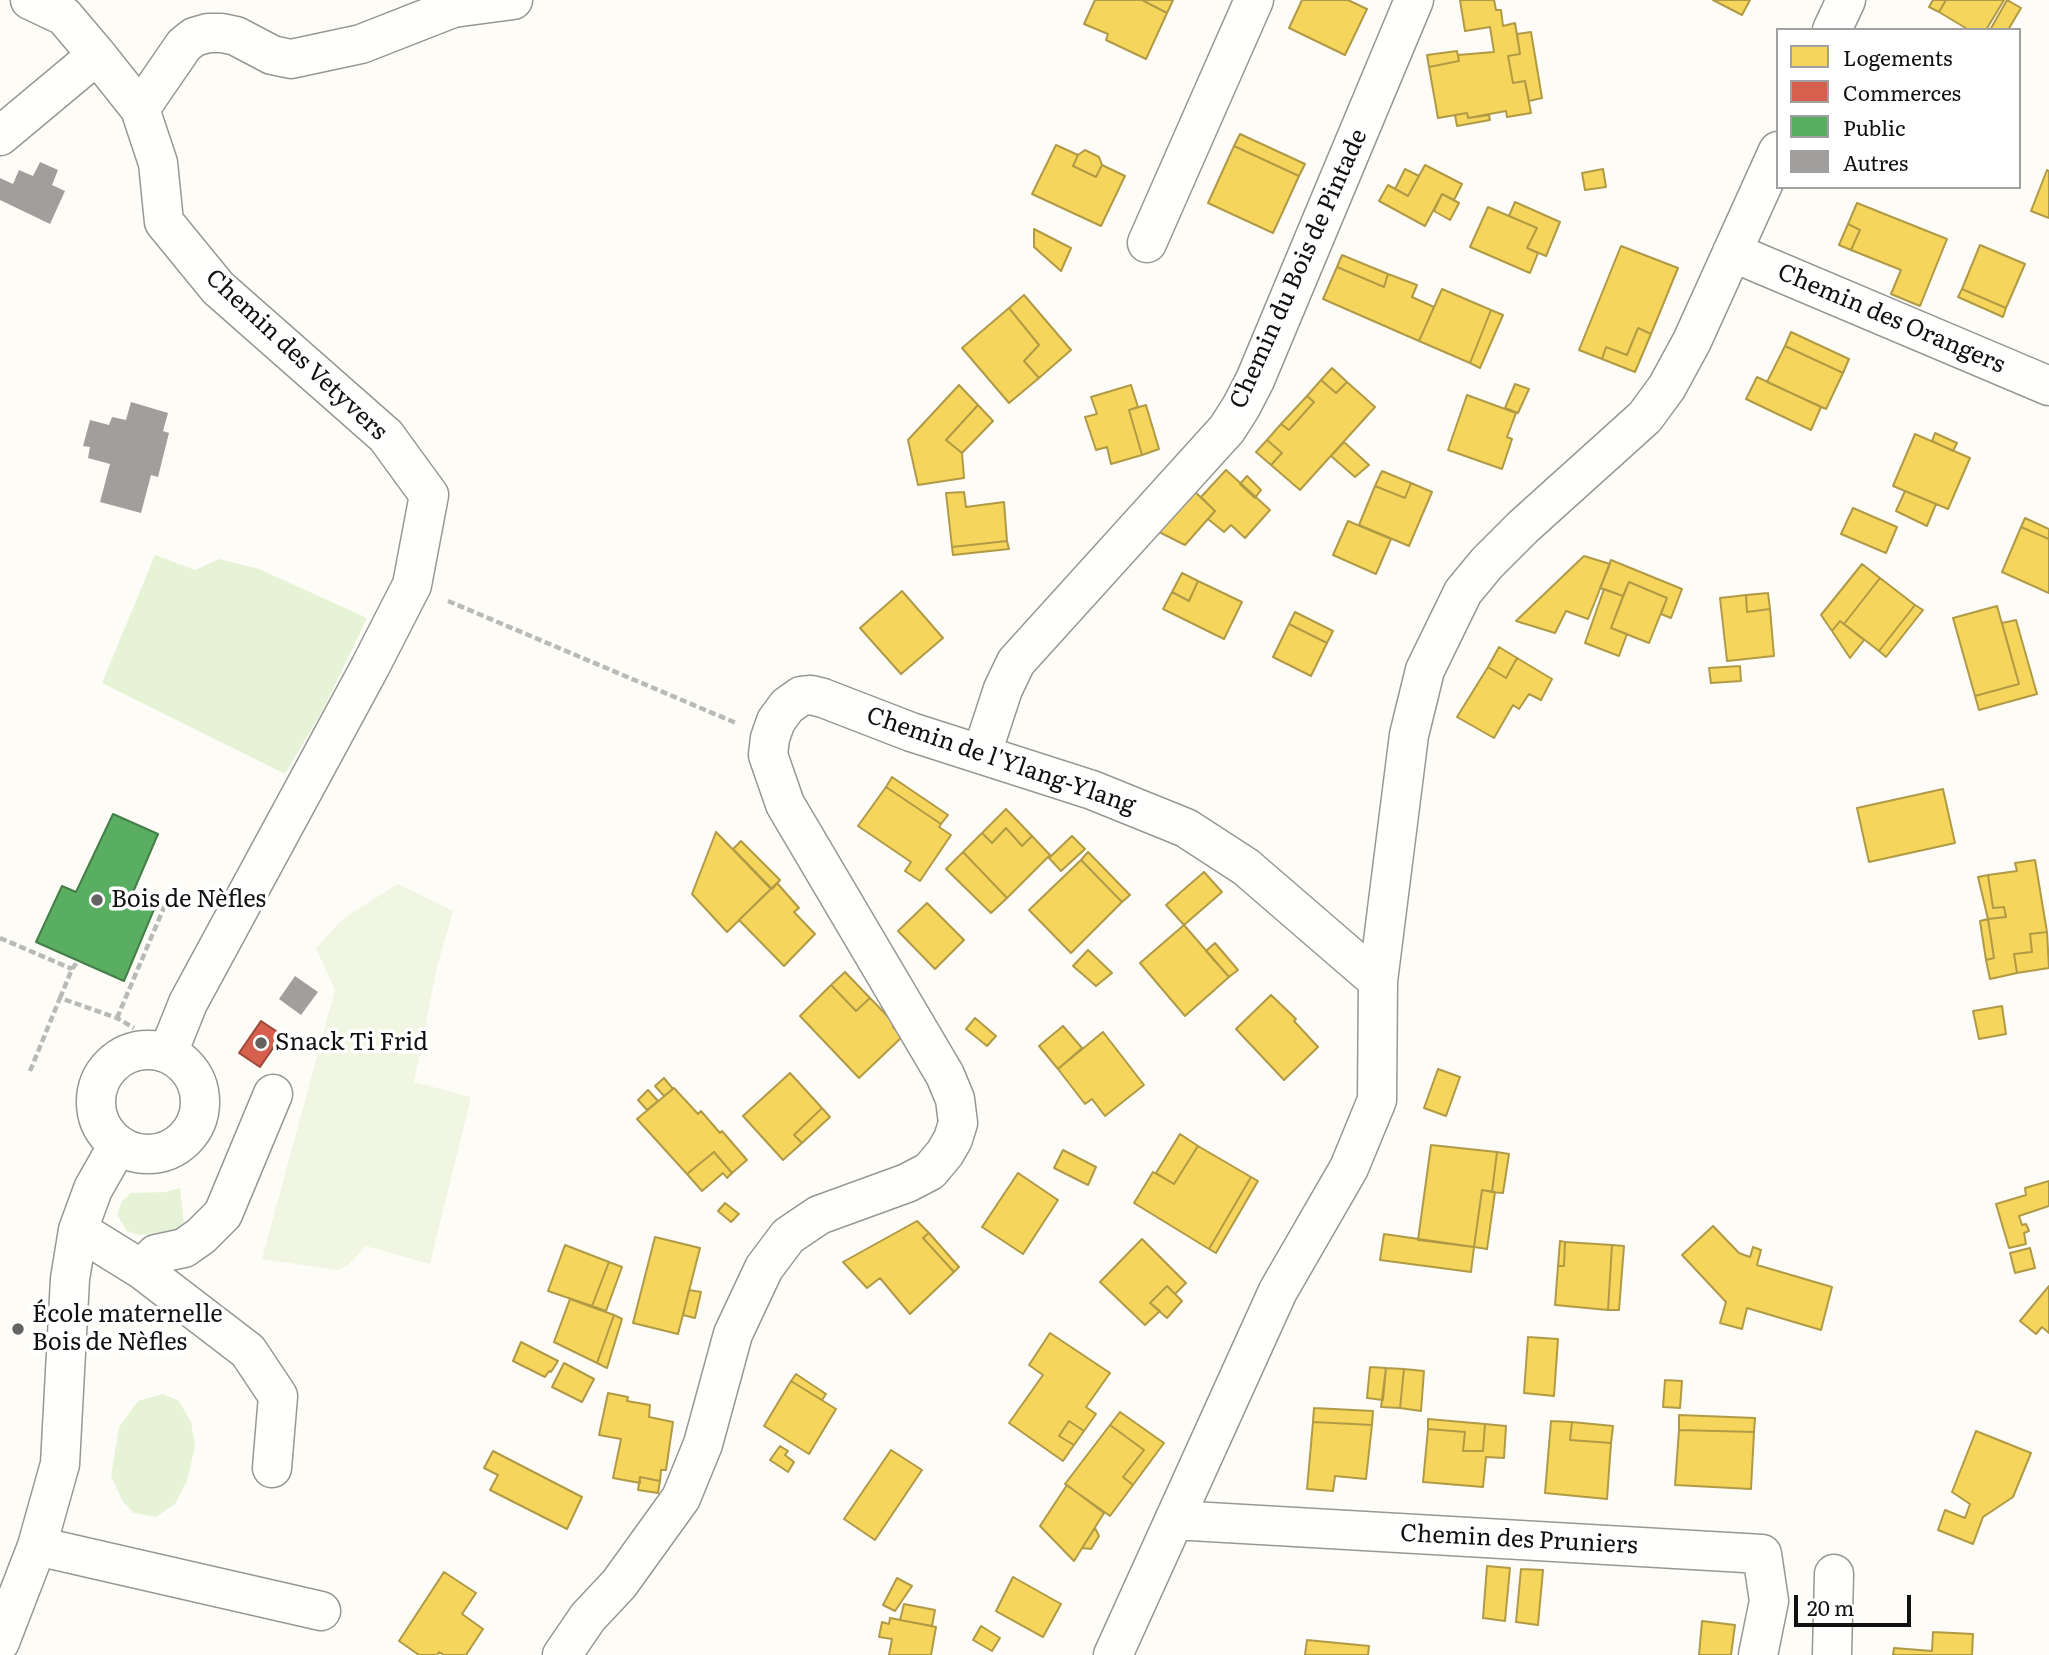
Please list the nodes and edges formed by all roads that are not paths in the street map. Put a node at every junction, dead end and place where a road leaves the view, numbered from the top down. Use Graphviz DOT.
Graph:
graph roads {
  1 [pos="30,0"];
  2 [pos="513,0"];
  3 [pos="1254,0"];
  4 [pos="1414,0"];
  5 [pos="1846,0"];
  6 [pos="1833,28"];
  7 [pos="96,55"];
  8 [pos="140,109"];
  9 [pos="0,136"];
  10 [pos="1776,155"];
  11 [pos="1147,243"];
  12 [pos="1732,252"];
  13 [pos="2049,386"];
  14 [pos="982,753"];
  15 [pos="1378,981"];
  16 [pos="168,1053"];
  17 [pos="273,1094"];
  18 [pos="118,1145"];
  19 [pos="78,1230"];
  20 [pos="141,1269"];
  21 [pos="272,1468"];
  22 [pos="1174,1520"];
  23 [pos="37,1546"];
  24 [pos="1834,1574"];
  25 [pos="321,1611"];
  26 [pos="0,1642"];
  27 [pos="562,1655"];
  28 [pos="1114,1655"];
  29 [pos="1759,1655"];
  30 [pos="1832,1655"];
  1 -- 7 [label="street"];
  2 -- 8 [label="street"];
  3 -- 11 [label="street"];
  4 -- 14 [label="street, Chemin du Bois de Pintade"];
  5 -- 6 [label="street"];
  7 -- 8 [label="street"];
  7 -- 9 [label="street"];
  8 -- 16 [label="street, Chemin des Vetyvers"];
  10 -- 12 [label="street"];
  12 -- 13 [label="street, Chemin des Orangers"];
  12 -- 15 [label="street"];
  14 -- 15 [label="street, Chemin de l'Ylang-Ylang"];
  14 -- 27 [label="street, Chemin de l'Ylang-Ylang"];
  15 -- 22 [label="street"];
  16 -- 18 [label="street"];
  16 -- 18 [label="street"];
  17 -- 20 [label="street"];
  18 -- 19 [label="street"];
  19 -- 20 [label="street"];
  19 -- 23 [label="street"];
  20 -- 21 [label="street"];
  22 -- 28 [label="street"];
  22 -- 29 [label="street, Chemin des Pruniers"];
  23 -- 25 [label="street"];
  23 -- 26 [label="street"];
  24 -- 30 [label="street"];
}
